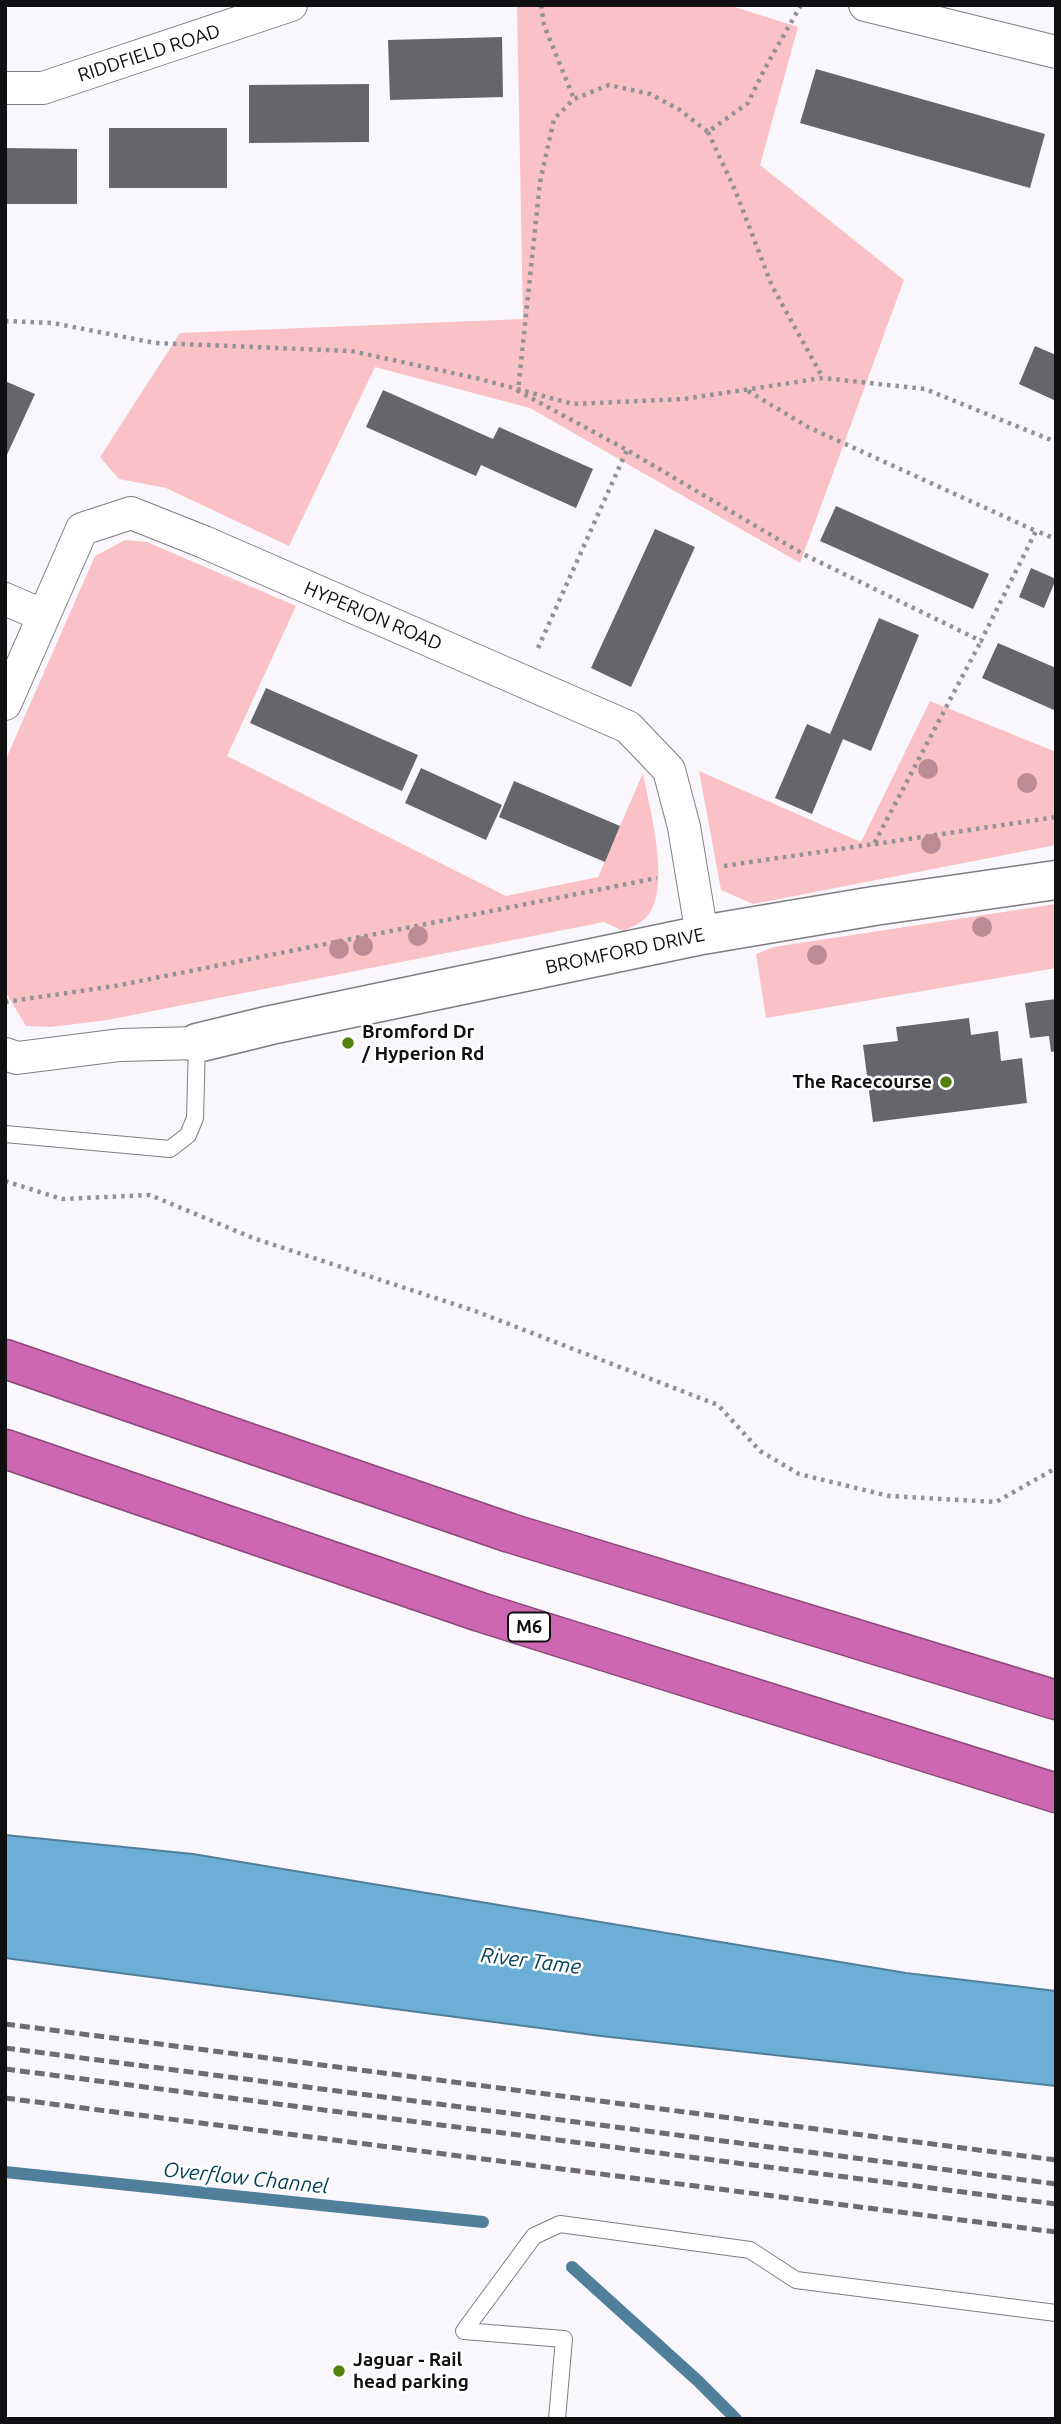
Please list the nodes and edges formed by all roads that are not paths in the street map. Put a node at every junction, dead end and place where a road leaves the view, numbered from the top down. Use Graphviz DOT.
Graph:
graph roads {
  1 [pos="292,5"];
  2 [pos="865,5"];
  3 [pos="1056,52"];
  4 [pos="5,88"];
  5 [pos="5,598"];
  6 [pos="42,615"];
  7 [pos="5,704"];
  8 [pos="1056,880"];
  9 [pos="702,935"];
  10 [pos="197,1043"];
  11 [pos="5,1054"];
  12 [pos="5,1134"];
  13 [pos="5,1359"];
  14 [pos="5,1450"];
  15 [pos="1056,1700"];
  16 [pos="1056,1793"];
  17 [pos="1056,2313"];
  18 [pos="557,2419"];
  1 -- 4 [label="street, RIDDFIELD ROAD"];
  2 -- 3 [label="street"];
  5 -- 6 [label="street"];
  6 -- 7 [label="street, HYPERION ROAD"];
  6 -- 9 [label="street, HYPERION ROAD"];
  8 -- 9 [label="street, BROMFORD DRIVE"];
  9 -- 10 [label="street, BROMFORD DRIVE"];
  10 -- 11 [label="street, BROMFORD DRIVE"];
  10 -- 12 [label="lane"];
  13 -- 15 [label="highway"];
  14 -- 16 [label="highway, M6"];
  17 -- 18 [label="lane"];
}
